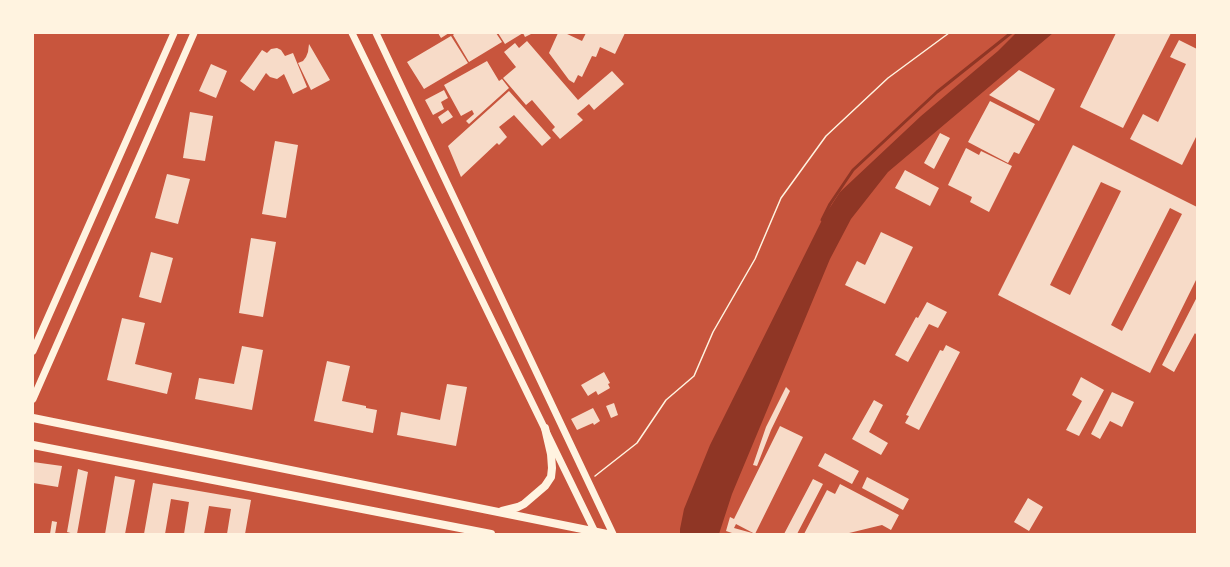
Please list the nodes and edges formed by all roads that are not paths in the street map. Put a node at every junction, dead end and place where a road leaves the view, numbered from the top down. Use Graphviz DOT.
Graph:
graph roads {
  1 [pos="174,33"];
  2 [pos="194,33"];
  3 [pos="352,33"];
  4 [pos="376,33"];
  5 [pos="33,351"];
  6 [pos="33,399"];
  7 [pos="33,418"];
  8 [pos="545,428"];
  9 [pos="33,445"];
  10 [pos="499,512"];
  11 [pos="596,533"];
  12 [pos="491,534"];
  13 [pos="607,534"];
  14 [pos="613,534"];
  1 -- 5 [label="main road"];
  2 -- 6 [label="main road"];
  3 -- 8 [label="main road"];
  4 -- 14 [label="main road"];
  7 -- 10 [label="main road"];
  8 -- 10 [label="main road"];
  8 -- 11 [label="main road"];
  9 -- 12 [label="main road"];
  10 -- 11 [label="main road"];
  11 -- 13 [label="main road"];
}
